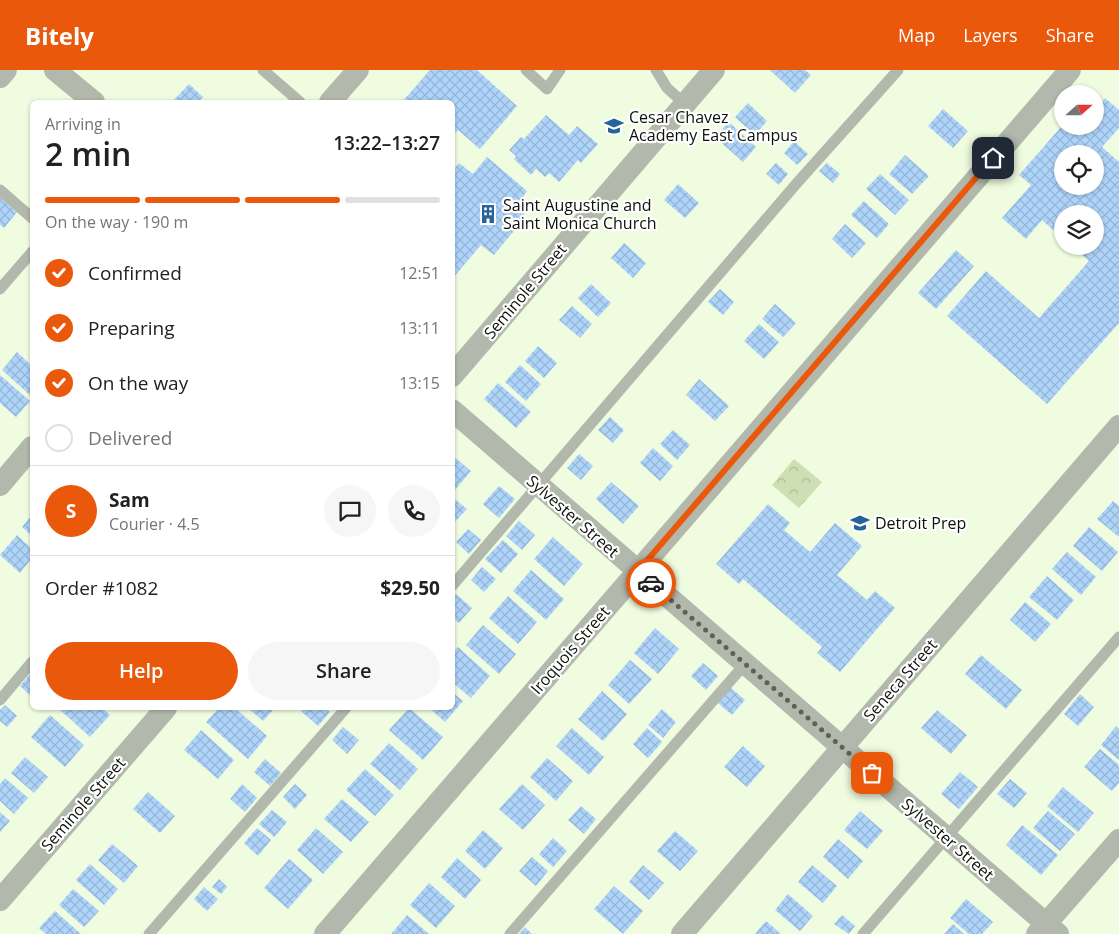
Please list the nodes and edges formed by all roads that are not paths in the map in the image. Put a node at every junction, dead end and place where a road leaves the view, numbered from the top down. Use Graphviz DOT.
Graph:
graph roads {
  1 [pos="6,70"];
  2 [pos="55,70"];
  3 [pos="262,70"];
  4 [pos="358,70"];
  5 [pos="526,70"];
  6 [pos="560,70"];
  7 [pos="656,70"];
  8 [pos="714,70"];
  9 [pos="898,70"];
  10 [pos="1070,70"];
  11 [pos="0,77"];
  12 [pos="92,100"];
  13 [pos="298,100"];
  14 [pos="332,100"];
  15 [pos="685,104"];
  16 [pos="0,190"];
  17 [pos="30,216"];
  18 [pos="30,254"];
  19 [pos="0,289"];
  20 [pos="455,372"];
  21 [pos="455,413"];
  22 [pos="1119,426"];
  23 [pos="30,449"];
  24 [pos="0,485"];
  25 [pos="539,487"];
  26 [pos="638,571"];
  27 [pos="455,583"];
  28 [pos="1119,637"];
  29 [pos="30,664"];
  30 [pos="745,664"];
  31 [pos="0,700"];
  32 [pos="164,710"];
  33 [pos="344,710"];
  34 [pos="842,747"];
  35 [pos="946,837"];
  36 [pos="1119,840"];
  37 [pos="0,900"];
  38 [pos="1047,930"];
  39 [pos="149,934"];
  40 [pos="325,934"];
  41 [pos="510,934"];
  42 [pos="682,934"];
  43 [pos="863,934"];
  1 -- 11 [label="street"];
  2 -- 12 [label="street"];
  3 -- 13 [label="lane"];
  4 -- 14 [label="street"];
  5 -- 6 [label="lane"];
  7 -- 15 [label="lane"];
  8 -- 15 [label="street, Seminole Street"];
  9 -- 25 [label="lane"];
  10 -- 26 [label="street, Iroquois Street"];
  15 -- 20 [label="street, Seminole Street"];
  16 -- 17 [label="lane"];
  18 -- 19 [label="lane"];
  21 -- 25 [label="street, Sylvester Street"];
  22 -- 34 [label="street, Seneca Street"];
  23 -- 24 [label="street"];
  25 -- 26 [label="street, Sylvester Street"];
  25 -- 27 [label="lane"];
  26 -- 30 [label="street, Sylvester Street"];
  26 -- 40 [label="street, Iroquois Street"];
  28 -- 35 [label="lane"];
  29 -- 31 [label="lane"];
  30 -- 34 [label="street, Sylvester Street"];
  30 -- 41 [label="lane"];
  32 -- 37 [label="street, Seminole Street"];
  33 -- 39 [label="lane"];
  34 -- 35 [label="street, Sylvester Street"];
  34 -- 42 [label="street, Seneca Street"];
  35 -- 38 [label="street, Sylvester Street"];
  35 -- 43 [label="lane"];
  36 -- 38 [label="street"];
}
